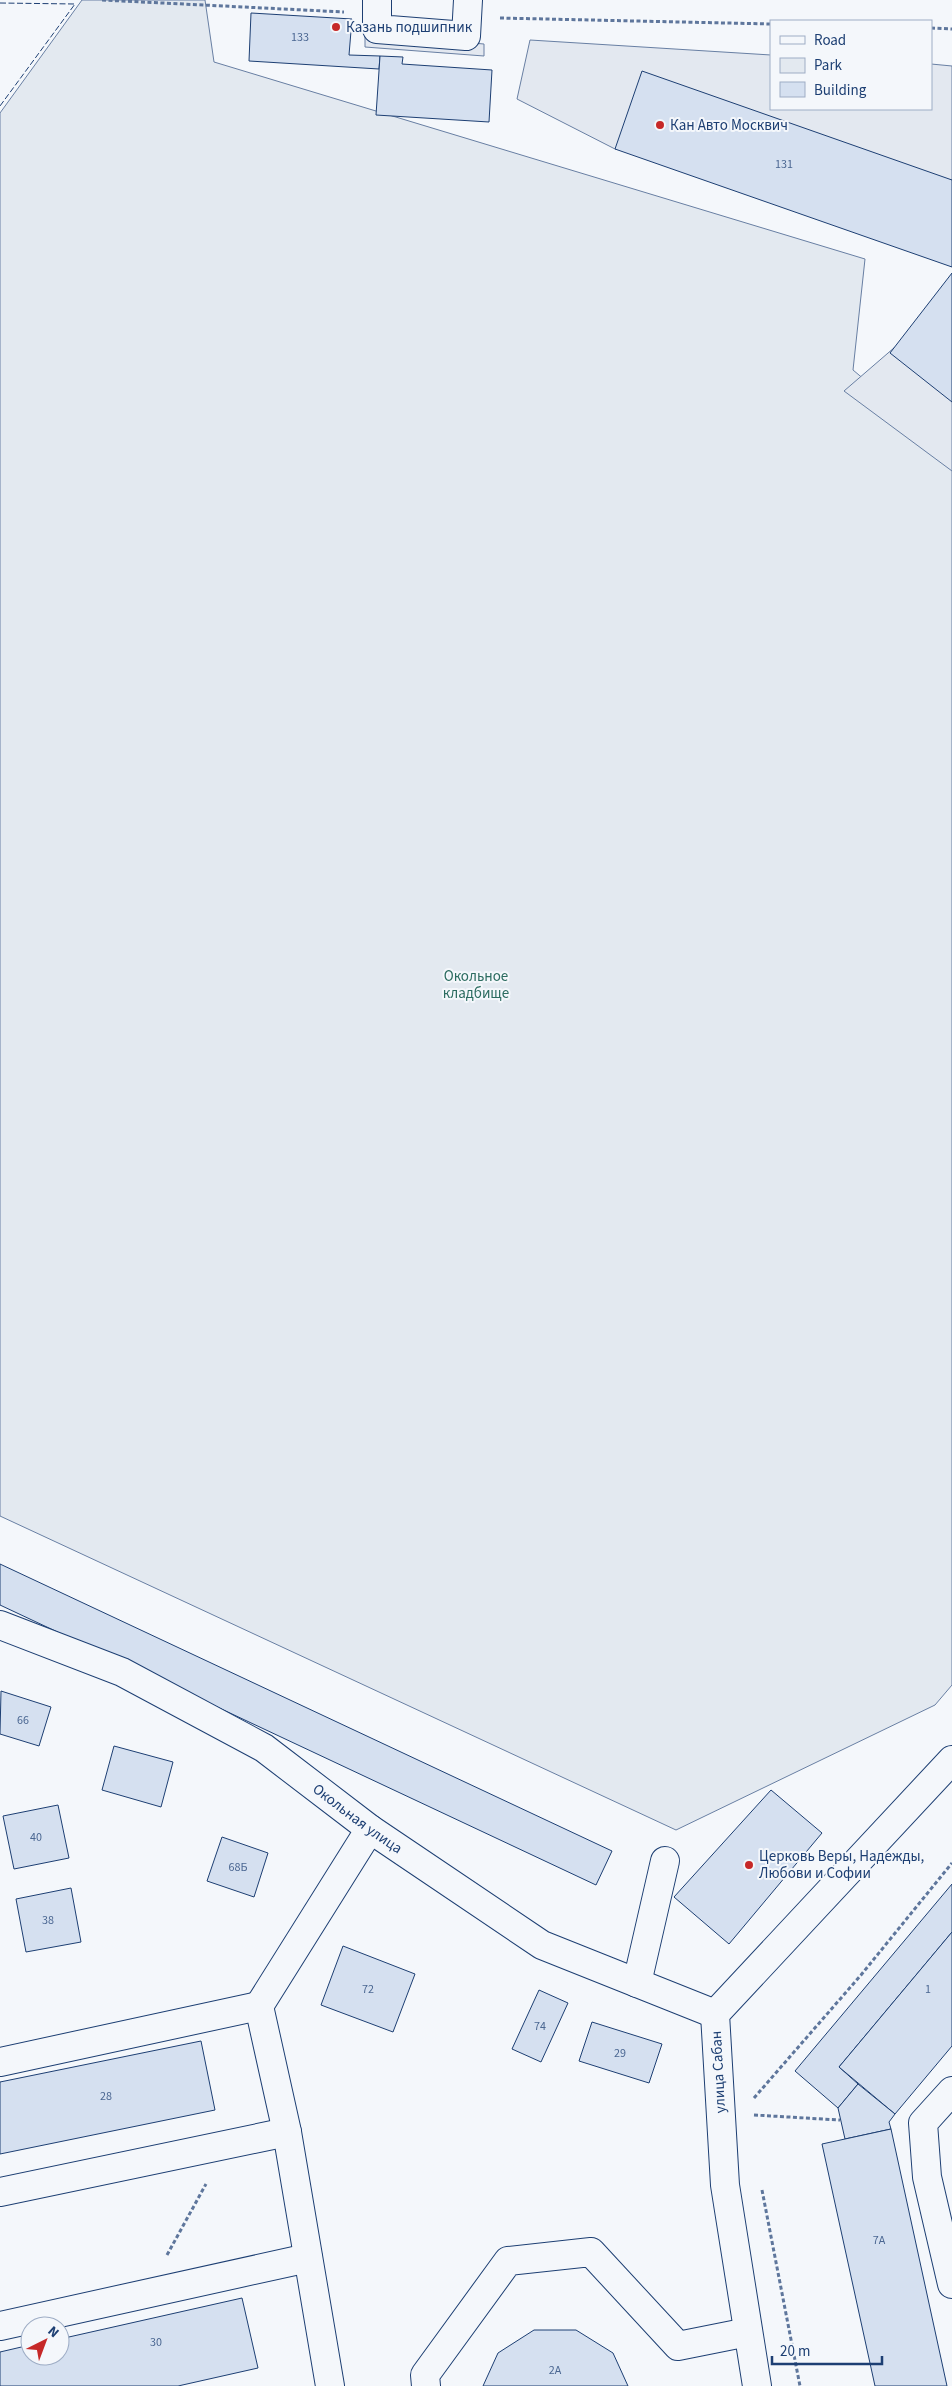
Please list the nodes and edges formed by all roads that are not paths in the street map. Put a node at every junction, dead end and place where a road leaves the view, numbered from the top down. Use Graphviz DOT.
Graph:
graph roads {
  1 [pos="377,0"];
  2 [pos="468,0"];
  3 [pos="0,1625"];
  4 [pos="952,1760"];
  5 [pos="370,1829"];
  6 [pos="665,1861"];
  7 [pos="637,1983"];
  8 [pos="259,2006"];
  9 [pos="715,2014"];
  10 [pos="0,2062"];
  11 [pos="952,2091"];
  12 [pos="287,2132"];
  13 [pos="0,2192"];
  14 [pos="308,2258"];
  15 [pos="952,2284"];
  16 [pos="0,2326"];
  17 [pos="748,2332"];
  18 [pos="330,2386"];
  19 [pos="426,2386"];
  20 [pos="757,2386"];
  1 -- 2 [label="street"];
  3 -- 5 [label="street, Окольная улица"];
  4 -- 9 [label="street, улица Сабан"];
  5 -- 7 [label="street, Окольная улица"];
  5 -- 8 [label="street"];
  6 -- 7 [label="street"];
  7 -- 9 [label="street, Окольная улица"];
  8 -- 10 [label="street"];
  8 -- 12 [label="street"];
  9 -- 17 [label="street, улица Сабан"];
  11 -- 15 [label="street"];
  12 -- 13 [label="street"];
  12 -- 14 [label="street"];
  14 -- 16 [label="street"];
  14 -- 18 [label="street"];
  17 -- 19 [label="street"];
  17 -- 20 [label="street, улица Сабан"];
}
